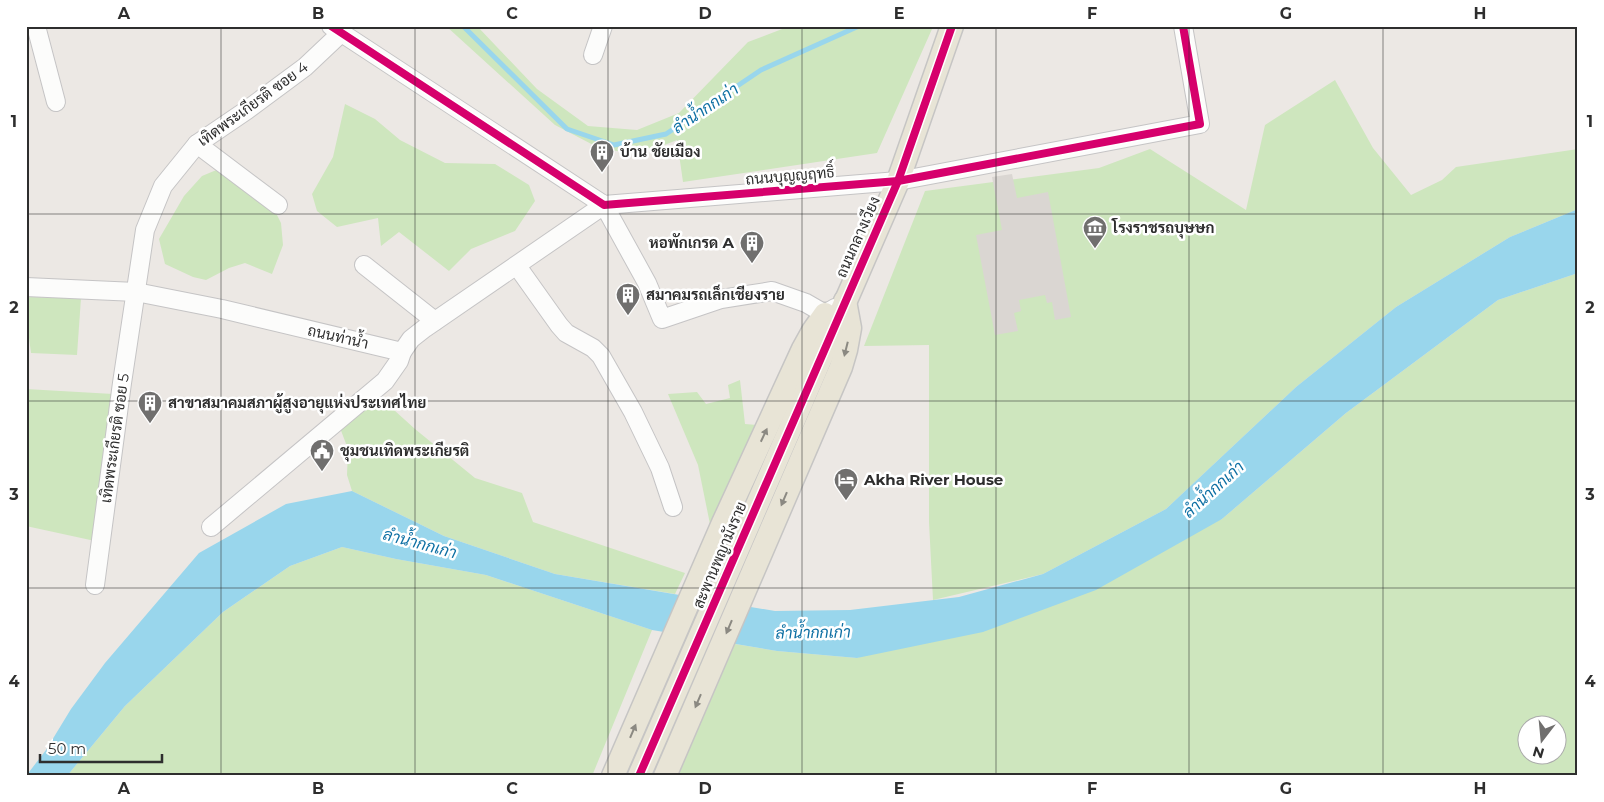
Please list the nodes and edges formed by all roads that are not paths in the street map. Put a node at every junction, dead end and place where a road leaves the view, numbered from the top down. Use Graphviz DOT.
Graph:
graph roads {
  1 [pos="36,26"];
  2 [pos="603,26"];
  3 [pos="1183,26"];
  4 [pos="336,30"];
  5 [pos="952,30"];
  6 [pos="593,55"];
  7 [pos="56,102"];
  8 [pos="197,144"];
  9 [pos="898,181"];
  10 [pos="278,205"];
  11 [pos="604,205"];
  12 [pos="364,265"];
  13 [pos="517,266"];
  14 [pos="26,287"];
  15 [pos="136,292"];
  16 [pos="845,302"];
  17 [pos="825,314"];
  18 [pos="435,321"];
  19 [pos="826,346"];
  20 [pos="402,352"];
  21 [pos="673,507"];
  22 [pos="212,527"];
  23 [pos="95,585"];
  24 [pos="613,776"];
  25 [pos="639,776"];
  26 [pos="665,776"];
  1 -- 7 [label="street"];
  2 -- 6 [label="street"];
  3 -- 9 [label="street, ถนนบุญญฤทธิ์"];
  4 -- 8 [label="street, เทิดพระเกียรติ ซอย 4"];
  4 -- 11 [label="street"];
  5 -- 9 [label="main road, ถนนกลางเวียง"];
  8 -- 10 [label="street"];
  8 -- 15 [label="street, เทิดพระเกียรติ ซอย 4"];
  9 -- 11 [label="street, ถนนบุญญฤทธิ์"];
  9 -- 16 [label="main road, ถนนกลางเวียง"];
  11 -- 13 [label="street"];
  11 -- 17 [label="street"];
  12 -- 18 [label="street"];
  13 -- 18 [label="street"];
  13 -- 21 [label="street"];
  14 -- 15 [label="street, ถนนท่าน้ำ"];
  15 -- 20 [label="street, ถนนท่าน้ำ"];
  15 -- 23 [label="street, เทิดพระเกียรติ ซอย 5"];
  16 -- 17 [label="street"];
  16 -- 19 [label="main road, ถนนกลางเวียง"];
  16 -- 26 [label="main road, one-way"];
  24 -- 17 [label="main road, one-way"];
  18 -- 20 [label="street"];
  19 -- 25 [label="main road, สะพานพญามังราย"];
  20 -- 22 [label="street"];
}
